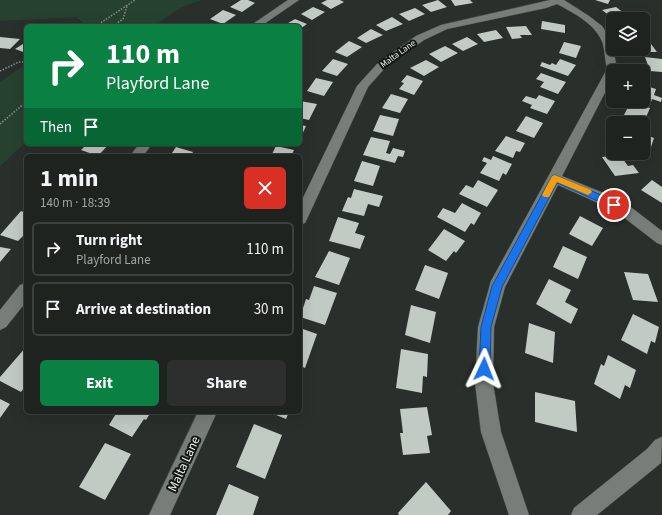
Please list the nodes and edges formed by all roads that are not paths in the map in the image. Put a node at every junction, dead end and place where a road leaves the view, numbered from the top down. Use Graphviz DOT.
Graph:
graph roads {
  1 [pos="294,0"];
  2 [pos="558,0"];
  3 [pos="258,24"];
  4 [pos="144,146"];
  5 [pos="138,154"];
  6 [pos="555,178"];
  7 [pos="302,215"];
  8 [pos="662,239"];
  9 [pos="24,292"];
  10 [pos="0,322"];
  11 [pos="207,414"];
  12 [pos="662,447"];
  13 [pos="159,515"];
  14 [pos="519,515"];
  15 [pos="581,515"];
  1 -- 3 [label="street"];
  2 -- 6 [label="street"];
  2 -- 7 [label="street, Malta Lane"];
  4 -- 5 [label="street"];
  6 -- 8 [label="street"];
  6 -- 14 [label="street"];
  9 -- 10 [label="street"];
  11 -- 13 [label="street, Malta Lane"];
  12 -- 15 [label="street"];
}
